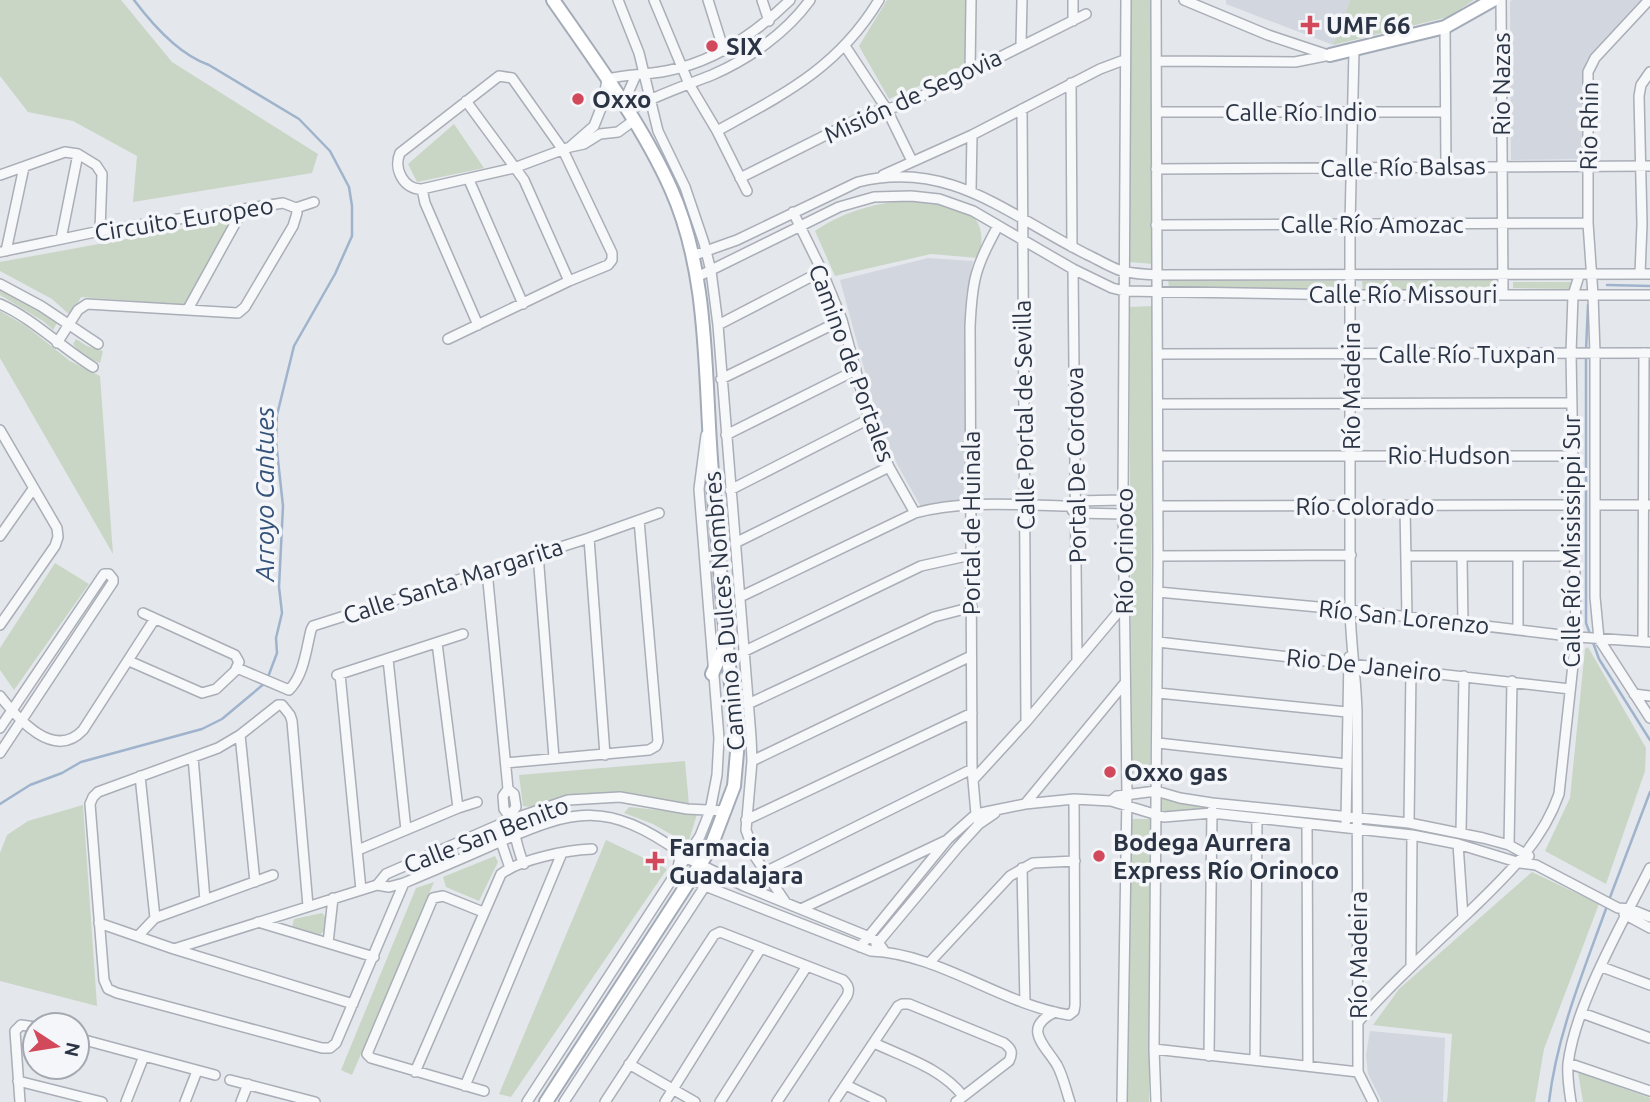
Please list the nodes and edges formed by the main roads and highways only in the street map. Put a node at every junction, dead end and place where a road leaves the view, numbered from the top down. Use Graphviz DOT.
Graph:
graph roads {
  1 [pos="553,0"];
  2 [pos="1493,0"];
  3 [pos="1330,55"];
  4 [pos="727,644"];
  5 [pos="712,674"];
  6 [pos="546,1102"];
  1 -- 4 [label="main road, Camino a Dulces Nombres"];
  2 -- 3 [label="main road"];
  4 -- 5 [label="main road"];
  4 -- 6 [label="main road, Camino a Dulces Nombres"];
}
